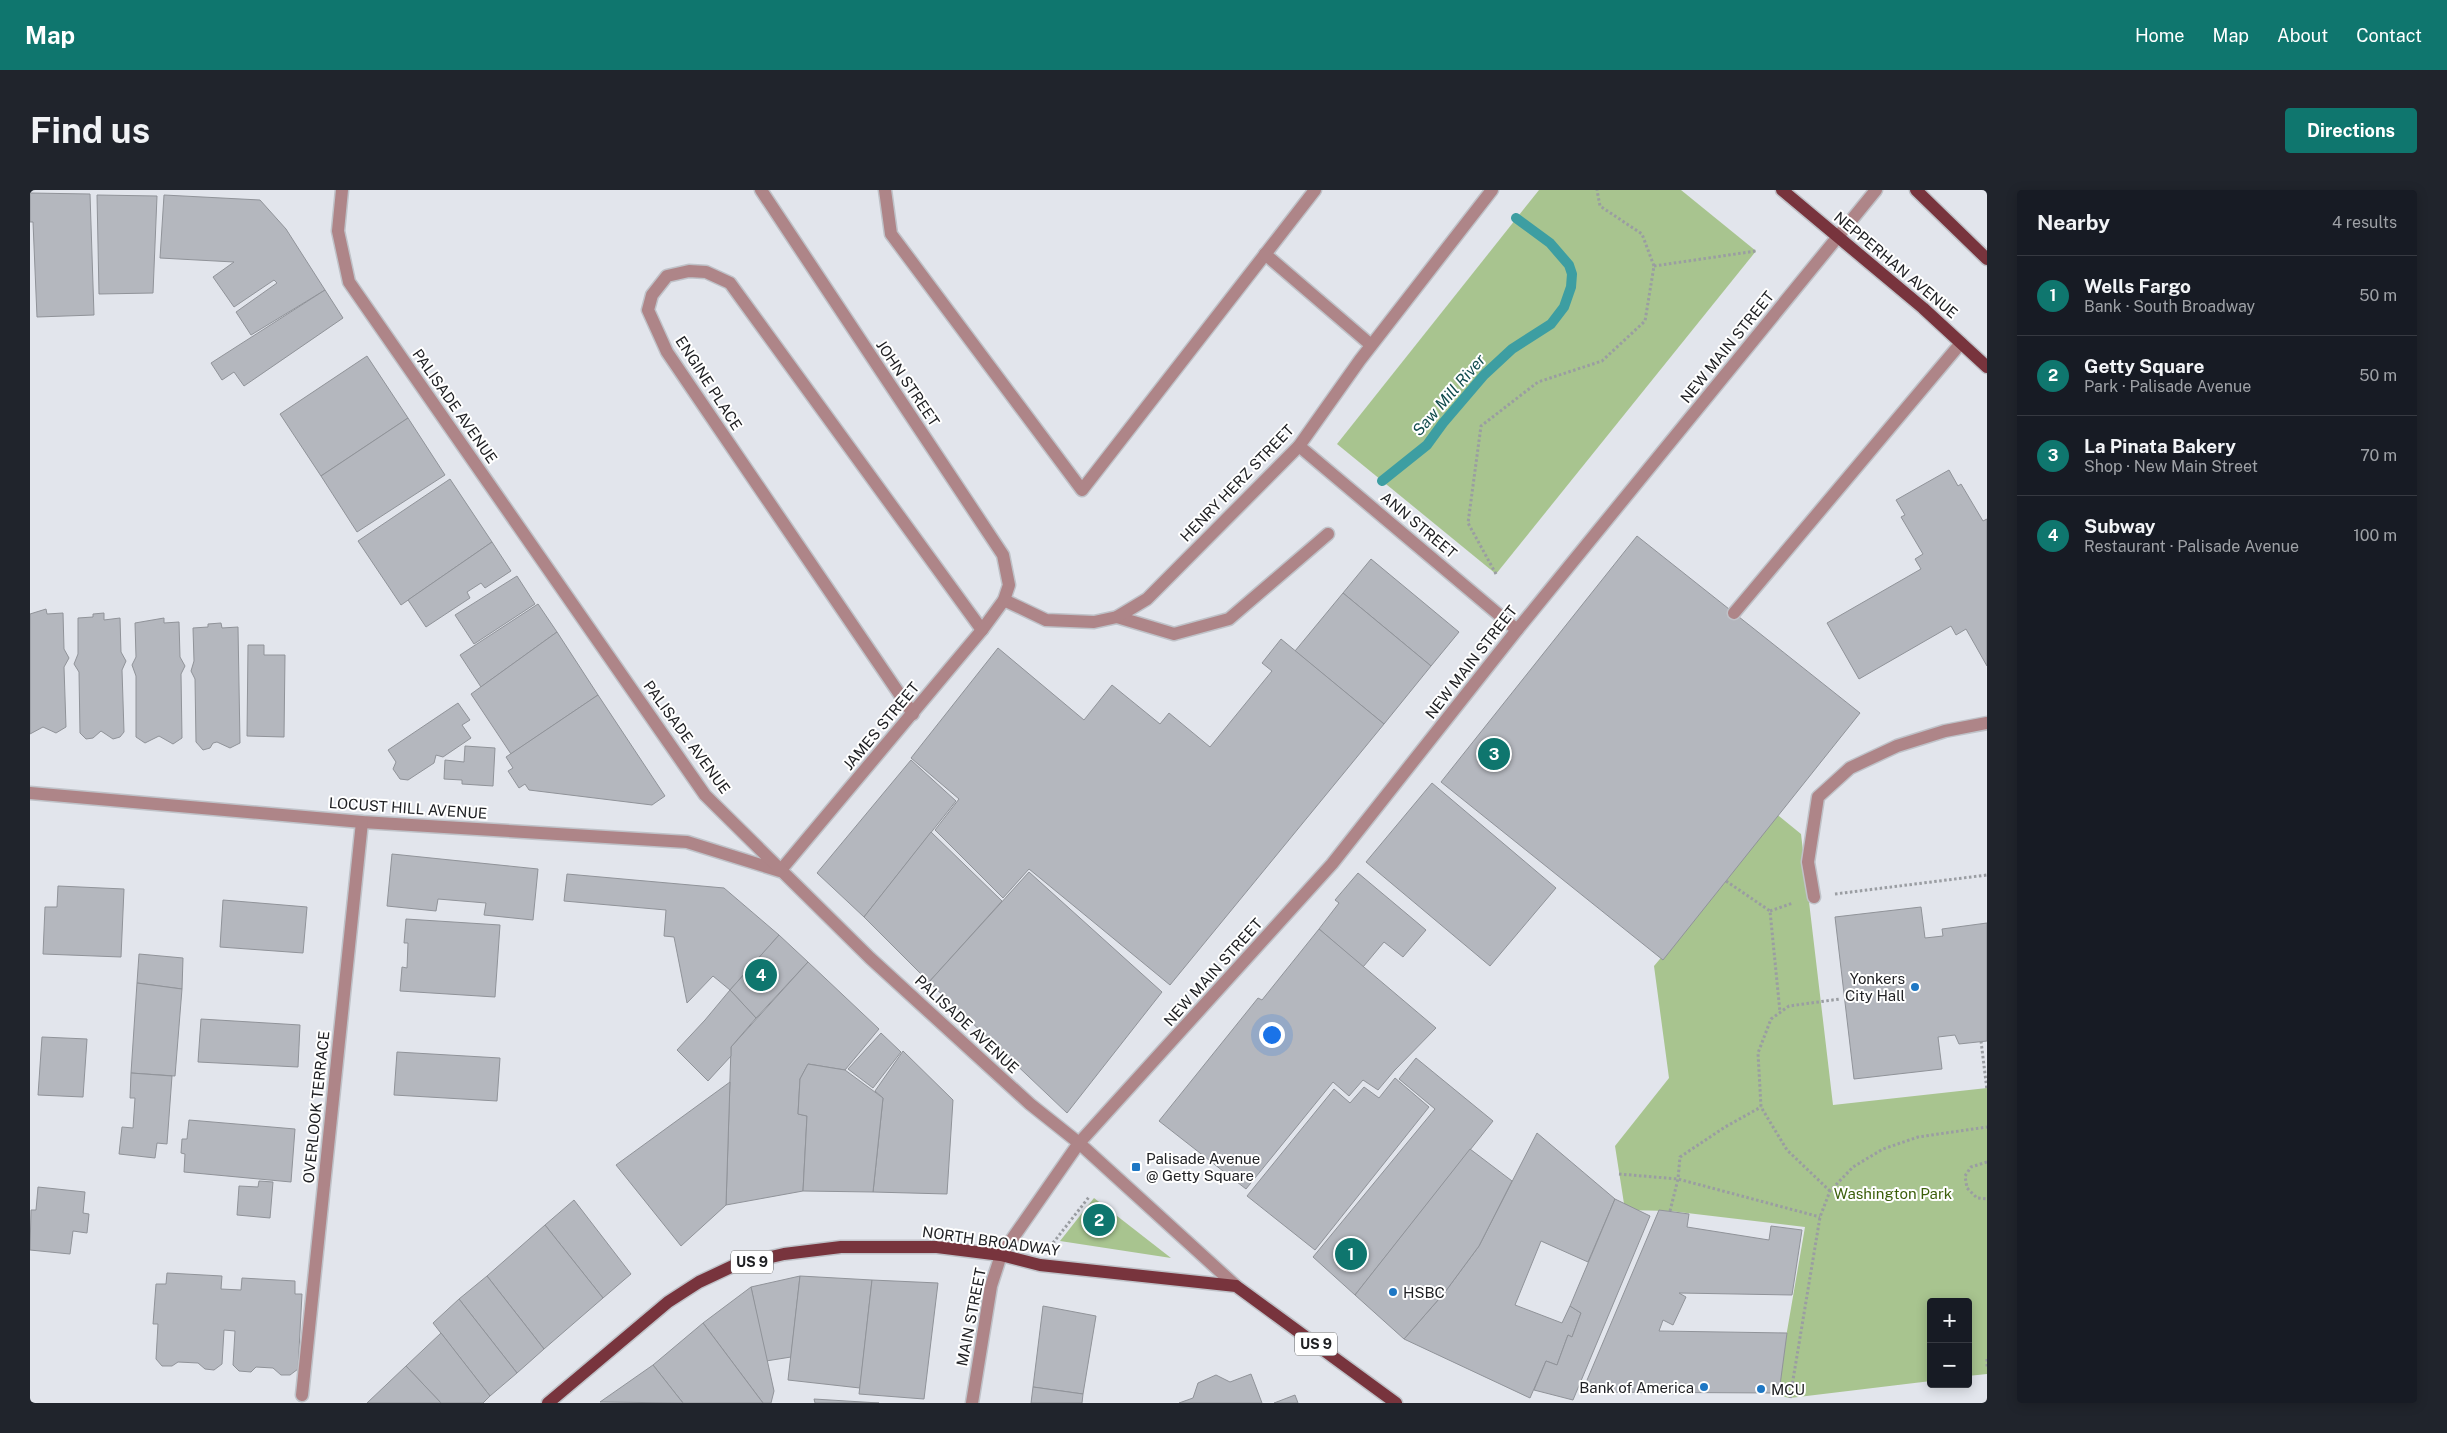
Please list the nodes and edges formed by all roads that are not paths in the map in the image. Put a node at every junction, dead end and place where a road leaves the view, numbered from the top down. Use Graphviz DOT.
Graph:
graph roads {
  1 [pos="342,190"];
  2 [pos="761,190"];
  3 [pos="885,190"];
  4 [pos="1315,190"];
  5 [pos="1492,190"];
  6 [pos="1782,190"];
  7 [pos="1876,190"];
  8 [pos="1916,190"];
  9 [pos="1837,237"];
  10 [pos="1265,254"];
  11 [pos="1987,260"];
  12 [pos="1961,343"];
  13 [pos="1371,345"];
  14 [pos="1987,367"];
  15 [pos="1299,446"];
  16 [pos="1328,534"];
  17 [pos="1004,600"];
  18 [pos="1734,613"];
  19 [pos="1117,618"];
  20 [pos="982,630"];
  21 [pos="1517,630"];
  22 [pos="913,714"];
  23 [pos="1987,723"];
  24 [pos="30,792"];
  25 [pos="362,822"];
  26 [pos="780,871"];
  27 [pos="1814,897"];
  28 [pos="1080,1142"];
  29 [pos="1001,1255"];
  30 [pos="1236,1286"];
  31 [pos="302,1395"];
  32 [pos="548,1403"];
  33 [pos="972,1403"];
  34 [pos="1396,1403"];
  1 -- 26 [label="street, PALISADE AVENUE"];
  2 -- 17 [label="street, JOHN STREET"];
  3 -- 10 [label="street"];
  4 -- 10 [label="street"];
  5 -- 13 [label="street, HENRY HERZ STREET"];
  6 -- 9 [label="main road, NEPPERHAN AVENUE"];
  7 -- 9 [label="street, NEW MAIN STREET"];
  8 -- 11 [label="main road"];
  9 -- 12 [label="main road, NEPPERHAN AVENUE"];
  9 -- 21 [label="street, NEW MAIN STREET"];
  10 -- 13 [label="street"];
  12 -- 14 [label="main road, NEPPERHAN AVENUE"];
  12 -- 18 [label="street"];
  13 -- 15 [label="street, HENRY HERZ STREET"];
  15 -- 19 [label="street, HENRY HERZ STREET"];
  15 -- 21 [label="street, ANN STREET"];
  16 -- 19 [label="street"];
  17 -- 19 [label="street, HENRY HERZ STREET"];
  17 -- 20 [label="street, JAMES STREET"];
  20 -- 22 [label="street, JAMES STREET"];
  20 -- 22 [label="street, ENGINE PLACE"];
  21 -- 28 [label="street, NEW MAIN STREET"];
  22 -- 26 [label="street, JAMES STREET"];
  23 -- 27 [label="street"];
  24 -- 25 [label="street, LOCUST HILL AVENUE"];
  25 -- 26 [label="street, LOCUST HILL AVENUE"];
  25 -- 31 [label="street, OVERLOOK TERRACE"];
  26 -- 28 [label="street, PALISADE AVENUE"];
  28 -- 29 [label="street, MAIN STREET"];
  28 -- 30 [label="street, PALISADE AVENUE"];
  29 -- 30 [label="main road, NORTH BROADWAY / US 9"];
  29 -- 32 [label="main road, NORTH BROADWAY / US 9"];
  29 -- 33 [label="street, MAIN STREET"];
  30 -- 34 [label="main road, US 9"];
}
